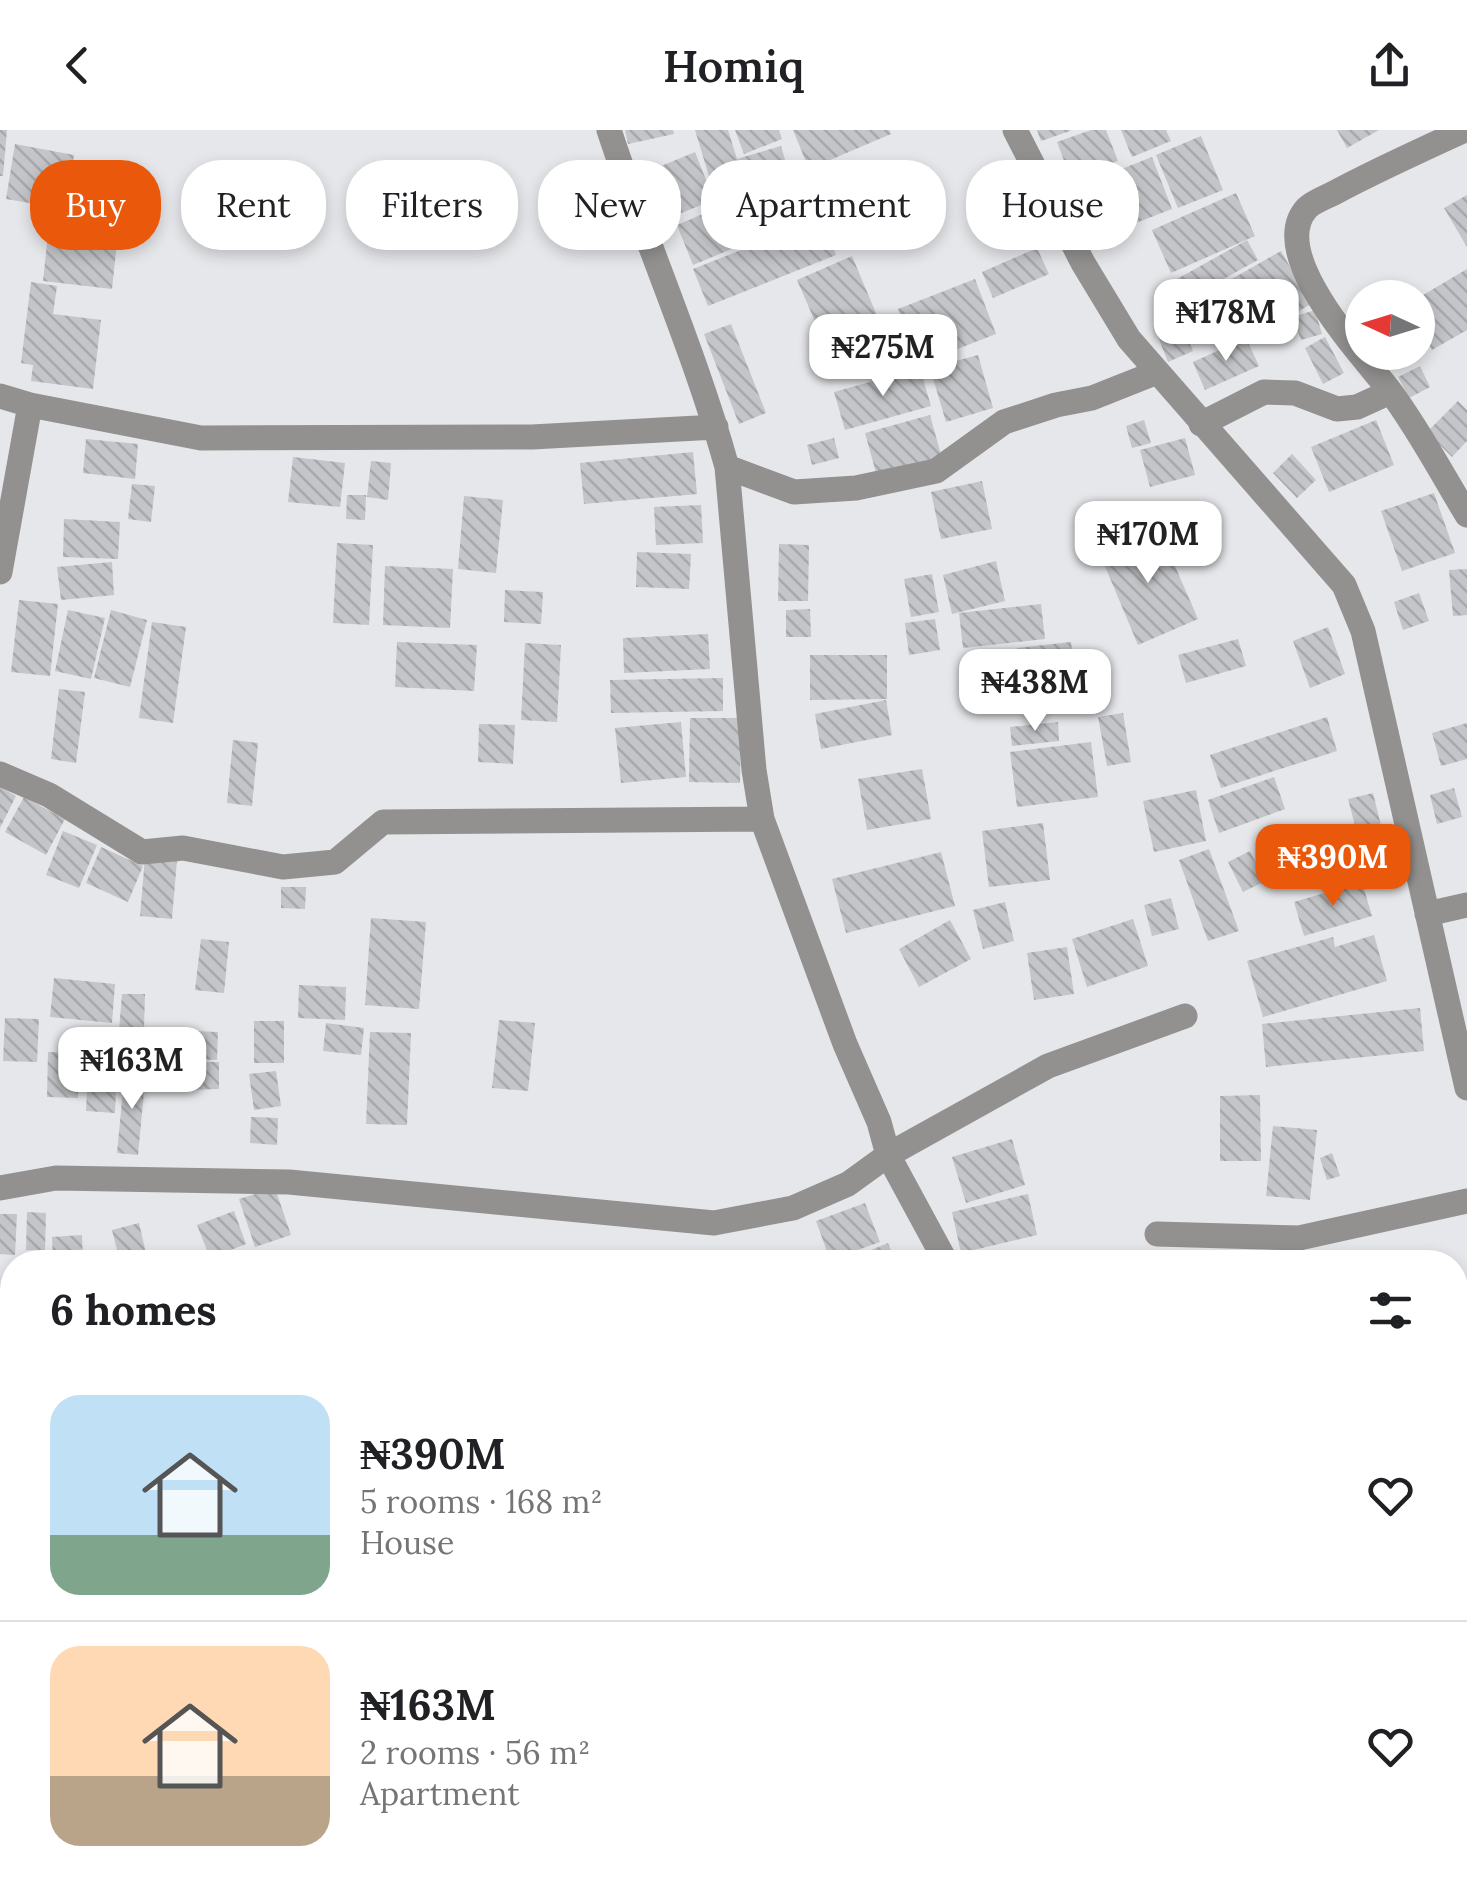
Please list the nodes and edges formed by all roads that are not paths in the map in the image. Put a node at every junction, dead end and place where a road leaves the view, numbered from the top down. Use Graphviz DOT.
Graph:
graph roads {
  1 [pos="609,130"];
  2 [pos="1015,130"];
  3 [pos="1465,130"];
  4 [pos="1155,373"];
  5 [pos="1390,392"];
  6 [pos="0,396"];
  7 [pos="30,405"];
  8 [pos="1202,424"];
  9 [pos="716,427"];
  10 [pos="727,467"];
  11 [pos="1467,515"];
  12 [pos="0,572"];
  13 [pos="0,774"];
  14 [pos="762,819"];
  15 [pos="1467,905"];
  16 [pos="1427,914"];
  17 [pos="1186,1016"];
  18 [pos="1467,1088"];
  19 [pos="888,1155"];
  20 [pos="0,1188"];
  21 [pos="1467,1200"];
  22 [pos="1157,1234"];
  23 [pos="939,1250"];
  1 -- 9 [label="street"];
  2 -- 4 [label="street"];
  3 -- 5 [label="street"];
  4 -- 8 [label="street"];
  4 -- 10 [label="street"];
  5 -- 8 [label="street"];
  5 -- 11 [label="street"];
  6 -- 7 [label="street"];
  7 -- 9 [label="street"];
  7 -- 12 [label="street"];
  8 -- 16 [label="street"];
  9 -- 10 [label="street"];
  10 -- 14 [label="street"];
  13 -- 14 [label="street"];
  14 -- 19 [label="street"];
  15 -- 16 [label="street"];
  16 -- 18 [label="street"];
  17 -- 19 [label="street"];
  19 -- 20 [label="street"];
  19 -- 23 [label="street"];
  21 -- 22 [label="street"];
}
